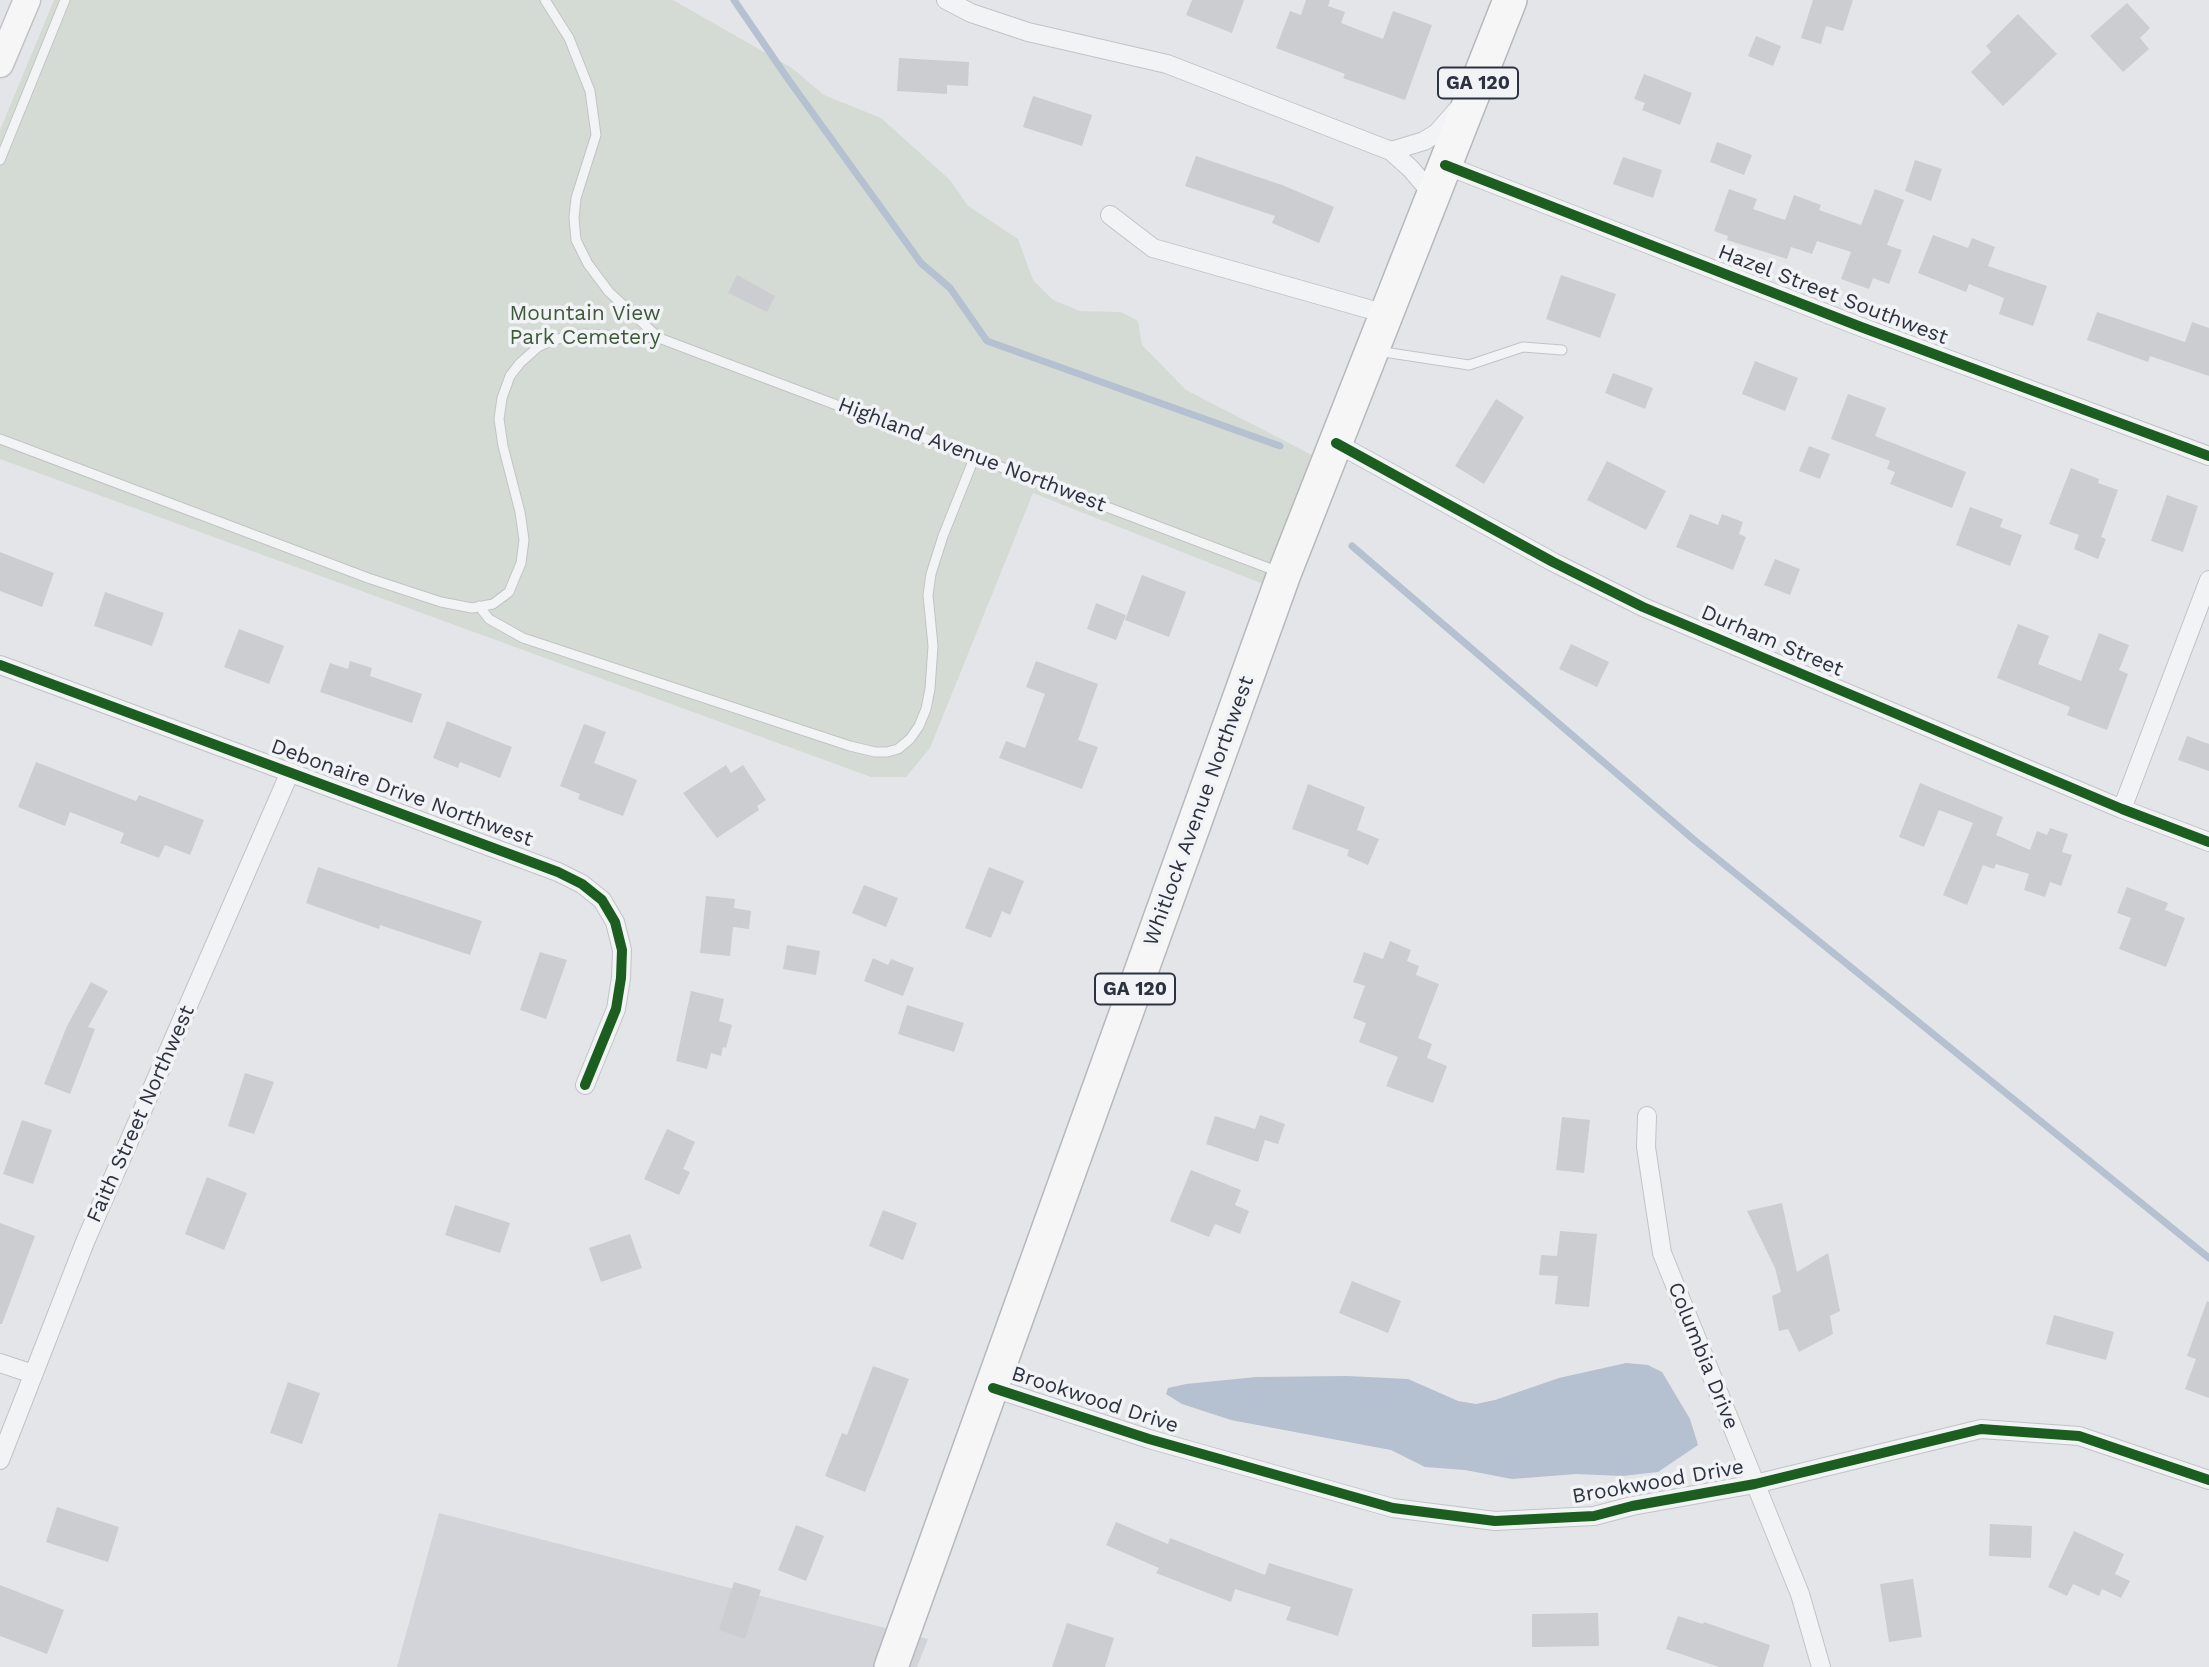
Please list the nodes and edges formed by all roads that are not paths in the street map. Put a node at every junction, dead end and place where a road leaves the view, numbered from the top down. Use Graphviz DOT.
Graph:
graph roads {
  1 [pos="27,0"];
  2 [pos="65,0"];
  3 [pos="545,0"];
  4 [pos="946,0"];
  5 [pos="1510,0"];
  6 [pos="0,64"];
  7 [pos="1481,74"];
  8 [pos="1391,151"];
  9 [pos="0,160"];
  10 [pos="1439,180"];
  11 [pos="1110,215"];
  12 [pos="1386,314"];
  13 [pos="659,338"];
  14 [pos="1372,350"];
  15 [pos="1562,350"];
  16 [pos="0,439"];
  17 [pos="1336,443"];
  18 [pos="975,456"];
  19 [pos="2209,456"];
  20 [pos="1284,574"];
  21 [pos="2209,580"];
  22 [pos="479,606"];
  23 [pos="0,665"];
  24 [pos="290,772"];
  25 [pos="2122,809"];
  26 [pos="2209,842"];
  27 [pos="585,1085"];
  28 [pos="1647,1116"];
  29 [pos="0,1363"];
  30 [pos="33,1374"];
  31 [pos="993,1388"];
  32 [pos="0,1460"];
  33 [pos="2209,1480"];
  34 [pos="1755,1484"];
  35 [pos="891,1667"];
  36 [pos="1821,1667"];
  1 -- 6 [label="street"];
  2 -- 9 [label="lane"];
  3 -- 13 [label="lane"];
  4 -- 8 [label="street"];
  5 -- 7 [label="highway, Whitlock Avenue Northwest / GA 120"];
  7 -- 8 [label="street"];
  7 -- 10 [label="highway, Whitlock Avenue Northwest / GA 120"];
  8 -- 10 [label="street"];
  10 -- 12 [label="highway, Whitlock Avenue Northwest / GA 120"];
  10 -- 19 [label="street, Hazel Street Southwest"];
  11 -- 12 [label="street"];
  12 -- 14 [label="highway, Whitlock Avenue Northwest / GA 120"];
  13 -- 18 [label="lane, Highland Avenue Northwest"];
  13 -- 22 [label="lane"];
  14 -- 15 [label="lane"];
  14 -- 17 [label="highway, Whitlock Avenue Northwest / GA 120"];
  16 -- 22 [label="lane"];
  17 -- 20 [label="highway, Whitlock Avenue Northwest / GA 120"];
  17 -- 25 [label="street, Durham Street"];
  18 -- 20 [label="lane, Highland Avenue Northwest"];
  18 -- 22 [label="lane"];
  20 -- 31 [label="highway, Whitlock Avenue Northwest / GA 120"];
  21 -- 25 [label="street"];
  23 -- 24 [label="street, Debonaire Drive Northwest"];
  24 -- 27 [label="street, Debonaire Drive Northwest"];
  24 -- 30 [label="street, Faith Street Northwest"];
  25 -- 26 [label="street, Durham Street"];
  28 -- 34 [label="street, Columbia Drive"];
  29 -- 30 [label="street"];
  30 -- 32 [label="street, Faith Street Northwest"];
  31 -- 34 [label="street, Brookwood Drive"];
  31 -- 35 [label="highway, Whitlock Avenue Northwest / GA 120"];
  33 -- 34 [label="street, Brookwood Drive"];
  34 -- 36 [label="street, Columbia Drive"];
}
